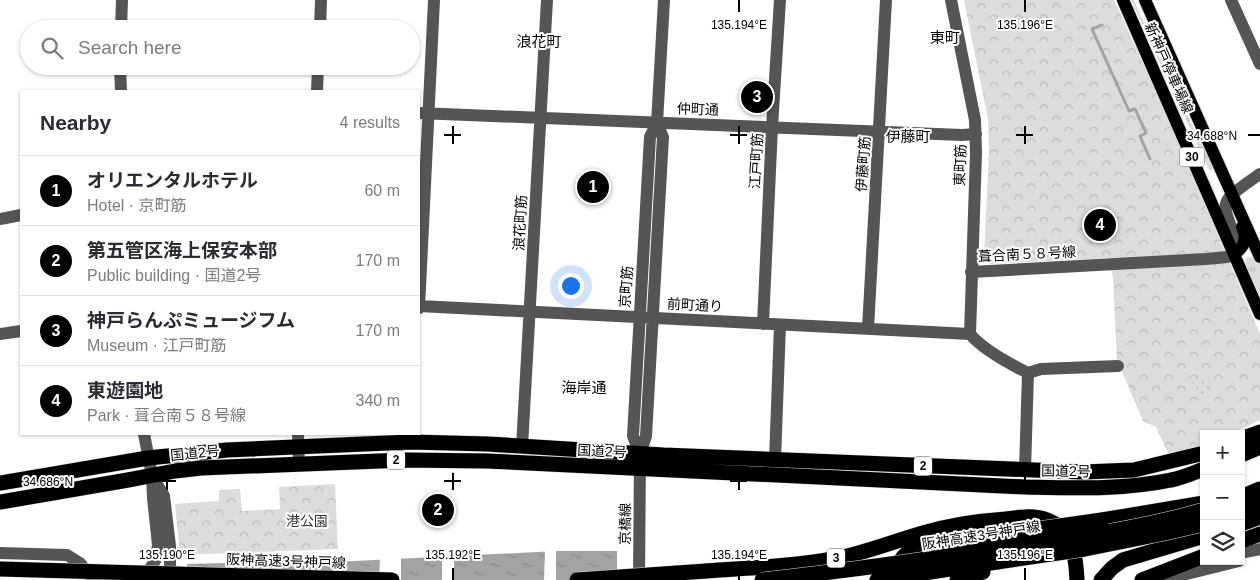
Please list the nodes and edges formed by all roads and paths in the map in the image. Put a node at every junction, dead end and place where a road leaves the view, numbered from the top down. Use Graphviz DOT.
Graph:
graph roads {
  1 [pos="122,0"];
  2 [pos="321,0"];
  3 [pos="434,0"];
  4 [pos="547,0"];
  5 [pos="664,0"];
  6 [pos="780,0"];
  7 [pos="886,0"];
  8 [pos="951,0"];
  9 [pos="1123,0"];
  10 [pos="1145,0"];
  11 [pos="1231,0"];
  12 [pos="121,20"];
  13 [pos="320,20"];
  14 [pos="1260,64"];
  15 [pos="120,75"];
  16 [pos="318,75"];
  17 [pos="120,90"];
  18 [pos="317,90"];
  19 [pos="424,113"];
  20 [pos="540,118"];
  21 [pos="658,123"];
  22 [pos="772,127"];
  23 [pos="880,132"];
  24 [pos="976,134"];
  25 [pos="1260,174"];
  26 [pos="1234,199"];
  27 [pos="20,215"];
  28 [pos="0,219"];
  29 [pos="1233,252"];
  30 [pos="1260,257"];
  31 [pos="420,268"];
  32 [pos="971,272"];
  33 [pos="420,307"];
  34 [pos="530,312"];
  35 [pos="1260,314"];
  36 [pos="640,317"];
  37 [pos="653,317"];
  38 [pos="763,324"];
  39 [pos="780,325"];
  40 [pos="868,329"];
  41 [pos="20,330"];
  42 [pos="0,334"];
  43 [pos="970,334"];
  44 [pos="1118,366"];
  45 [pos="1028,373"];
  46 [pos="1260,432"];
  47 [pos="144,435"];
  48 [pos="411,438"];
  49 [pos="1245,438"];
  50 [pos="298,440"];
  51 [pos="522,447"];
  52 [pos="1260,447"];
  53 [pos="1245,453"];
  54 [pos="1200,454"];
  55 [pos="148,458"];
  56 [pos="774,460"];
  57 [pos="640,462"];
  58 [pos="299,464"];
  59 [pos="1025,470"];
  60 [pos="1200,470"];
  61 [pos="152,475"];
  62 [pos="0,483"];
  63 [pos="1260,488"];
  64 [pos="1245,491"];
  65 [pos="1245,495"];
  66 [pos="0,502"];
  67 [pos="1200,504"];
  68 [pos="1260,504"];
  69 [pos="1245,510"];
  70 [pos="1200,511"];
  71 [pos="1260,517"];
  72 [pos="1245,523"];
  73 [pos="1200,525"];
  74 [pos="1260,534"];
  75 [pos="1200,537"];
  76 [pos="1260,538"];
  77 [pos="1245,540"];
  78 [pos="1245,544"];
  79 [pos="1085,549"];
  80 [pos="1260,549"];
  81 [pos="1245,552"];
  82 [pos="0,553"];
  83 [pos="1260,557"];
  84 [pos="1200,558"];
  85 [pos="1245,560"];
  86 [pos="1200,562"];
  87 [pos="1200,564"];
  88 [pos="1221,565"];
  89 [pos="0,569"];
  90 [pos="1158,578"];
  91 [pos="94,580"];
  92 [pos="142,580"];
  93 [pos="165,580"];
  94 [pos="392,580"];
  95 [pos="577,580"];
  96 [pos="639,580"];
  97 [pos="762,580"];
  98 [pos="877,580"];
  99 [pos="900,580"];
  100 [pos="957,580"];
  101 [pos="1077,580"];
  102 [pos="1101,580"];
  103 [pos="1142,580"];
  1 -- 12 [label="street"];
  2 -- 13 [label="street"];
  3 -- 19 [label="street"];
  4 -- 20 [label="street, 浪花町筋"];
  5 -- 21 [label="street, 京町筋"];
  6 -- 22 [label="street, 江戸町筋"];
  7 -- 23 [label="street, 伊藤町筋"];
  8 -- 24 [label="street, 東町筋"];
  9 -- 29 [label="main road, 新神戸停車場線 / 30"];
  10 -- 26 [label="main road, 新神戸停車場線 / 30"];
  11 -- 14 [label="street"];
  15 -- 17 [label="street"];
  16 -- 18 [label="street"];
  19 -- 20 [label="street, 仲町通"];
  19 -- 31 [label="street"];
  20 -- 21 [label="street, 仲町通"];
  20 -- 34 [label="street, 浪花町筋"];
  21 -- 22 [label="street, 仲町通"];
  21 -- 36 [label="street, 京町筋"];
  21 -- 37 [label="street, 京町筋"];
  22 -- 23 [label="street, 仲町通"];
  22 -- 38 [label="street, 江戸町筋"];
  23 -- 24 [label="street, 仲町通"];
  23 -- 40 [label="street, 伊藤町筋"];
  24 -- 32 [label="street, 東町筋"];
  25 -- 26 [label="street"];
  26 -- 29 [label="main road"];
  26 -- 30 [label="main road, 新神戸停車場線 / 30"];
  27 -- 28 [label="street"];
  29 -- 32 [label="street, 葺合南５８号線"];
  29 -- 35 [label="main road, 新神戸停車場線 / 30"];
  32 -- 43 [label="street, 東町筋"];
  33 -- 34 [label="street, 前町通り"];
  34 -- 36 [label="street, 前町通り"];
  34 -- 51 [label="street, 浪花町筋"];
  36 -- 37 [label="street, 前町通り"];
  36 -- 57 [label="street, 京町筋"];
  37 -- 38 [label="street, 前町通り"];
  37 -- 57 [label="street, 京町筋"];
  38 -- 39 [label="street, 前町通り"];
  39 -- 40 [label="street, 前町通り"];
  39 -- 56 [label="street"];
  40 -- 43 [label="street, 前町通り"];
  41 -- 42 [label="street"];
  43 -- 45 [label="street"];
  44 -- 45 [label="street"];
  45 -- 59 [label="street"];
  46 -- 49 [label="highway"];
  47 -- 55 [label="street"];
  48 -- 50 [label="highway, 国道2号 / 2"];
  48 -- 51 [label="highway, 国道2号 / 2"];
  50 -- 55 [label="highway, 国道2号 / 2"];
  50 -- 58 [label="street"];
  51 -- 57 [label="highway, 国道2号 / 2"];
  52 -- 53 [label="highway"];
  54 -- 59 [label="highway, 国道2号 / 2"];
  55 -- 61 [label="street"];
  55 -- 62 [label="highway, 国道2号 / 2"];
  56 -- 57 [label="highway, 国道2号 / 2"];
  56 -- 59 [label="highway, 国道2号 / 2"];
  57 -- 58 [label="highway, 国道2号 / 2"];
  57 -- 60 [label="highway, 国道2号 / 2"];
  57 -- 96 [label="street, 京橋線"];
  58 -- 61 [label="highway, 国道2号 / 2"];
  61 -- 66 [label="highway, 国道2号 / 2"];
  61 -- 92 [label="street"];
  61 -- 93 [label="street"];
  63 -- 64 [label="highway"];
  63 -- 65 [label="highway"];
  67 -- 99 [label="highway, bridge"];
  68 -- 69 [label="highway"];
  70 -- 97 [label="highway, 阪神高速3号神戸線 / 3, bridge"];
  71 -- 72 [label="highway"];
  73 -- 79 [label="highway, 阪神高速3号神戸線, bridge"];
  74 -- 77 [label="highway"];
  75 -- 102 [label="highway"];
  76 -- 78 [label="highway"];
  79 -- 98 [label="highway, 阪神高速3号神戸線, bridge"];
  79 -- 100 [label="highway, bridge"];
  80 -- 81 [label="street"];
  82 -- 91 [label="street"];
  83 -- 85 [label="street"];
  84 -- 90 [label="highway"];
  86 -- 90 [label="highway"];
  87 -- 90 [label="street"];
  88 -- 90 [label="street"];
  89 -- 94 [label="highway, 阪神高速3号神戸線, bridge"];
  90 -- 103 [label="highway"];
  95 -- 101 [label="highway, 3, bridge"];
}
